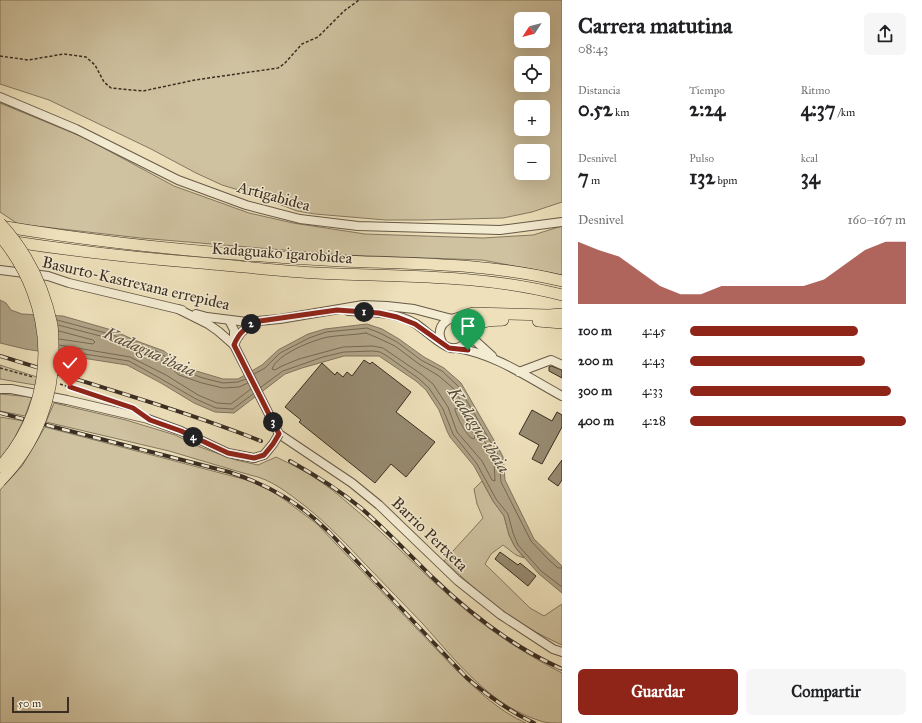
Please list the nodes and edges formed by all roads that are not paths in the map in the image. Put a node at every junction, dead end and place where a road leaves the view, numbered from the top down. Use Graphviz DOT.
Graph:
graph roads {
  1 [pos="0,97"];
  2 [pos="562,222"];
  3 [pos="0,224"];
  4 [pos="0,236"];
  5 [pos="0,240"];
  6 [pos="0,270"];
  7 [pos="562,281"];
  8 [pos="562,295"];
  9 [pos="178,309"];
  10 [pos="337,310"];
  11 [pos="562,314"];
  12 [pos="454,319"];
  13 [pos="229,320"];
  14 [pos="260,321"];
  15 [pos="562,323"];
  16 [pos="469,334"];
  17 [pos="228,338"];
  18 [pos="442,342"];
  19 [pos="234,345"];
  20 [pos="457,348"];
  21 [pos="504,364"];
  22 [pos="562,365"];
  23 [pos="519,372"];
  24 [pos="0,389"];
  25 [pos="562,396"];
  26 [pos="279,434"];
  27 [pos="0,467"];
  28 [pos="0,481"];
  29 [pos="562,652"];
  1 -- 2 [label="street, Artigabidea"];
  3 -- 7 [label="highway, Kadaguako igarobidea"];
  3 -- 28 [label="highway, bridge"];
  4 -- 27 [label="highway, bridge"];
  5 -- 8 [label="highway, Kadaguako igarobidea"];
  6 -- 9 [label="street, Basurto-Kastrexana errepidea"];
  9 -- 13 [label="street, Basurto-Kastrexana errepidea"];
  9 -- 17 [label="street"];
  10 -- 12 [label="street, Basurto-Kastrexana errepidea"];
  10 -- 14 [label="street, Basurto-Kastrexana errepidea"];
  10 -- 18 [label="street, Basurto-Kastrexana errepidea"];
  11 -- 12 [label="highway"];
  12 -- 16 [label="street"];
  12 -- 18 [label="street"];
  13 -- 14 [label="street, Basurto-Kastrexana errepidea"];
  13 -- 17 [label="street"];
  13 -- 19 [label="street"];
  14 -- 19 [label="street"];
  15 -- 16 [label="highway"];
  16 -- 20 [label="street"];
  16 -- 21 [label="street"];
  17 -- 19 [label="street"];
  18 -- 20 [label="street"];
  19 -- 26 [label="street"];
  20 -- 21 [label="street"];
  21 -- 23 [label="street"];
  22 -- 23 [label="street"];
  23 -- 25 [label="street"];
  24 -- 26 [label="street, bridge"];
  26 -- 29 [label="street, Barrio Pertxeta"];
}
